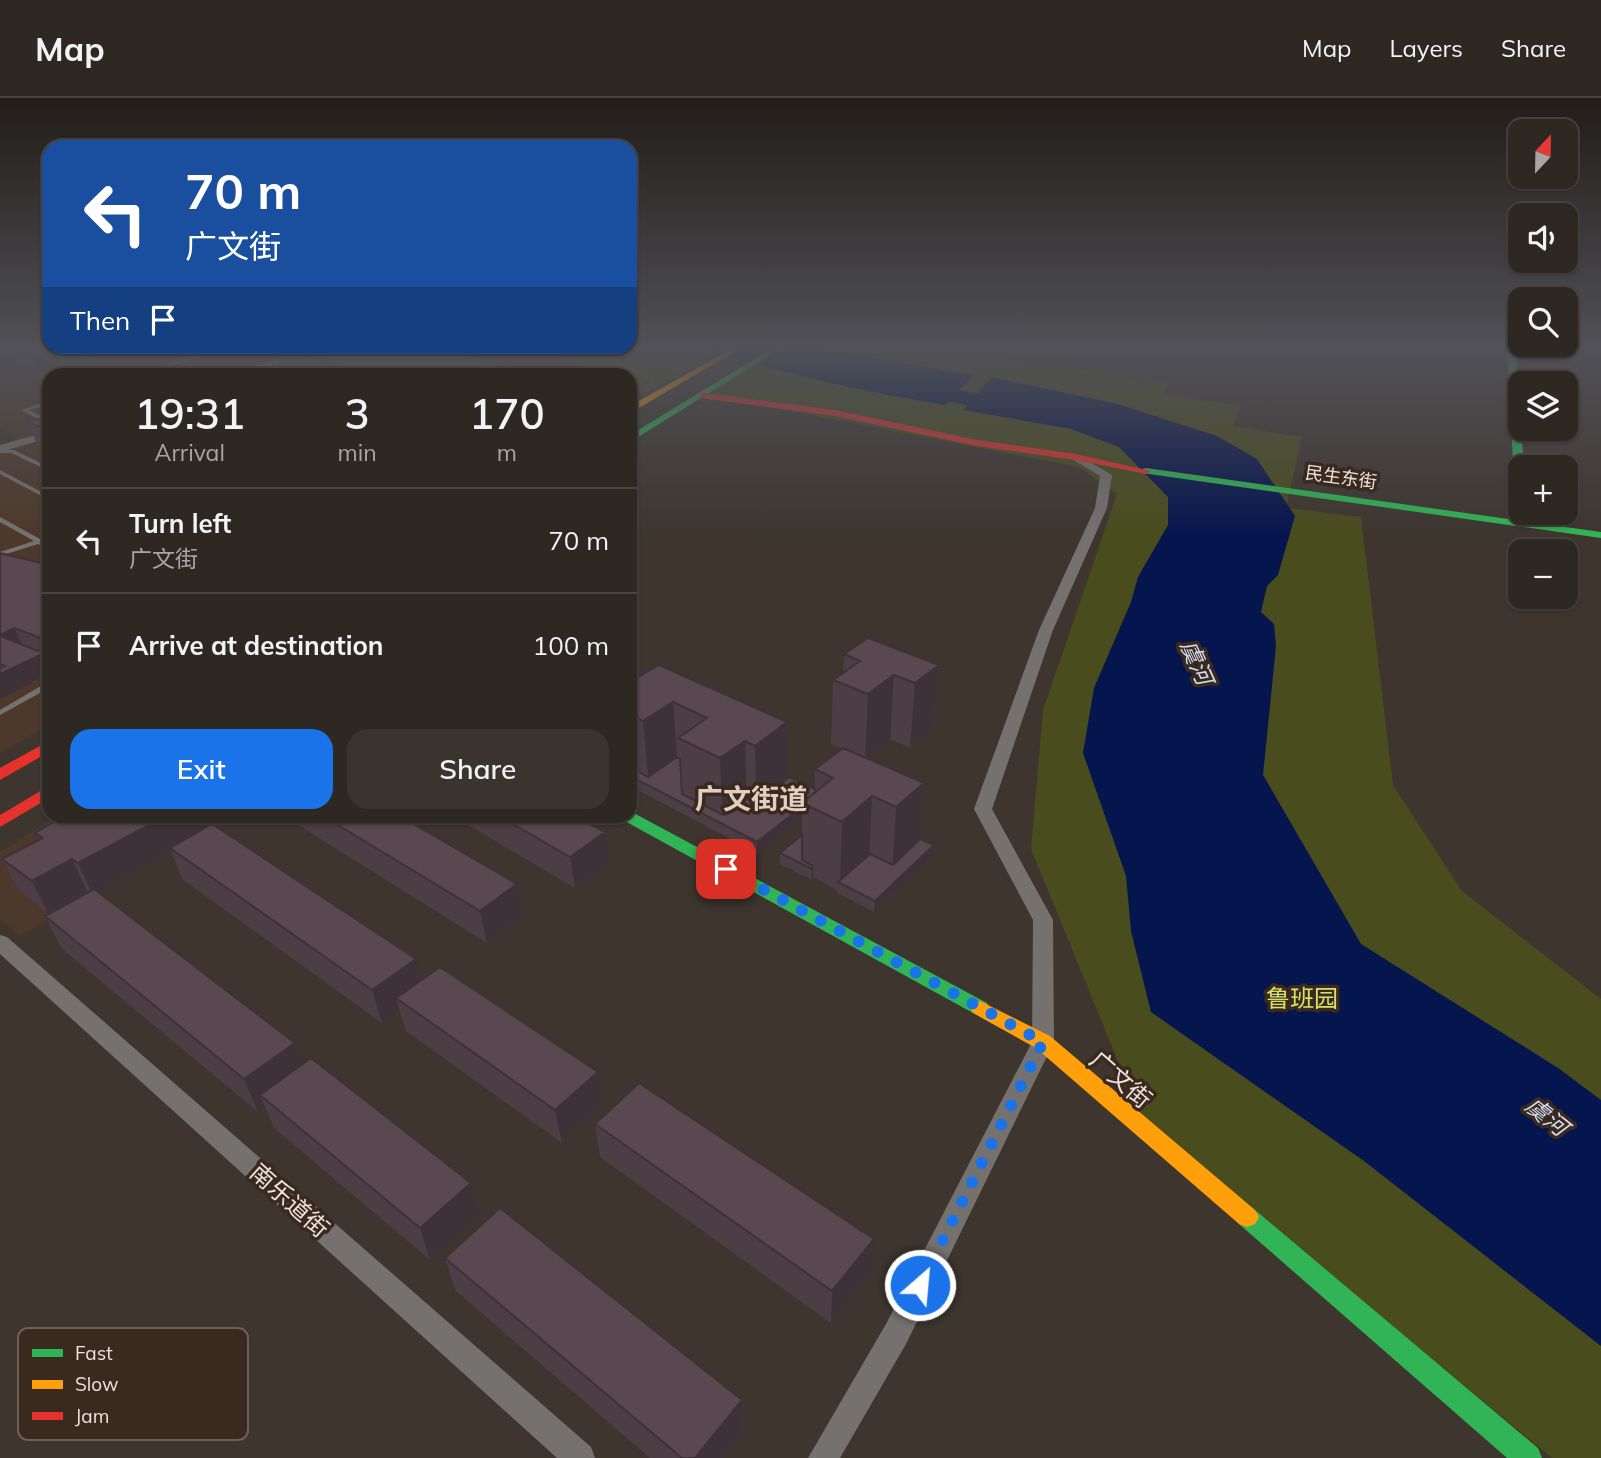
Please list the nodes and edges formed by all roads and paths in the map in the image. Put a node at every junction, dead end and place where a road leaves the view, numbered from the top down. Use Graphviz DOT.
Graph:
graph roads {
  1 [pos="26,409"];
  2 [pos="679,409"];
  3 [pos="807,409"];
  4 [pos="1515,409"];
  5 [pos="42,419"];
  6 [pos="637,435"];
  7 [pos="42,436"];
  8 [pos="0,450"];
  9 [pos="1518,455"];
  10 [pos="1076,457"];
  11 [pos="42,466"];
  12 [pos="0,472"];
  13 [pos="42,494"];
  14 [pos="1508,513"];
  15 [pos="0,519"];
  16 [pos="1578,519"];
  17 [pos="1601,522"];
  18 [pos="1562,525"];
  19 [pos="1601,535"];
  20 [pos="42,540"];
  21 [pos="38,541"];
  22 [pos="42,543"];
  23 [pos="0,554"];
  24 [pos="42,689"];
  25 [pos="0,713"];
  26 [pos="42,750"];
  27 [pos="0,775"];
  28 [pos="42,795"];
  29 [pos="637,820"];
  30 [pos="0,822"];
  31 [pos="0,942"];
  32 [pos="1043,1042"];
  33 [pos="580,1458"];
  34 [pos="823,1458"];
  35 [pos="1528,1458"];
  1 -- 5 [label="lane"];
  2 -- 6 [label="street"];
  3 -- 10 [label="street, 民生东街"];
  4 -- 9 [label="street"];
  7 -- 8 [label="street"];
  8 -- 11 [label="lane"];
  10 -- 14 [label="street, 民生东街"];
  10 -- 32 [label="street"];
  12 -- 13 [label="lane"];
  15 -- 21 [label="lane"];
  16 -- 17 [label="street"];
  18 -- 19 [label="street, 民生东街"];
  20 -- 21 [label="lane"];
  21 -- 22 [label="lane"];
  21 -- 23 [label="lane"];
  24 -- 25 [label="lane"];
  26 -- 27 [label="street"];
  28 -- 30 [label="street"];
  29 -- 32 [label="street, 广文街"];
  31 -- 33 [label="street, 南乐道街"];
  32 -- 34 [label="street"];
  32 -- 35 [label="street, 广文街"];
}
